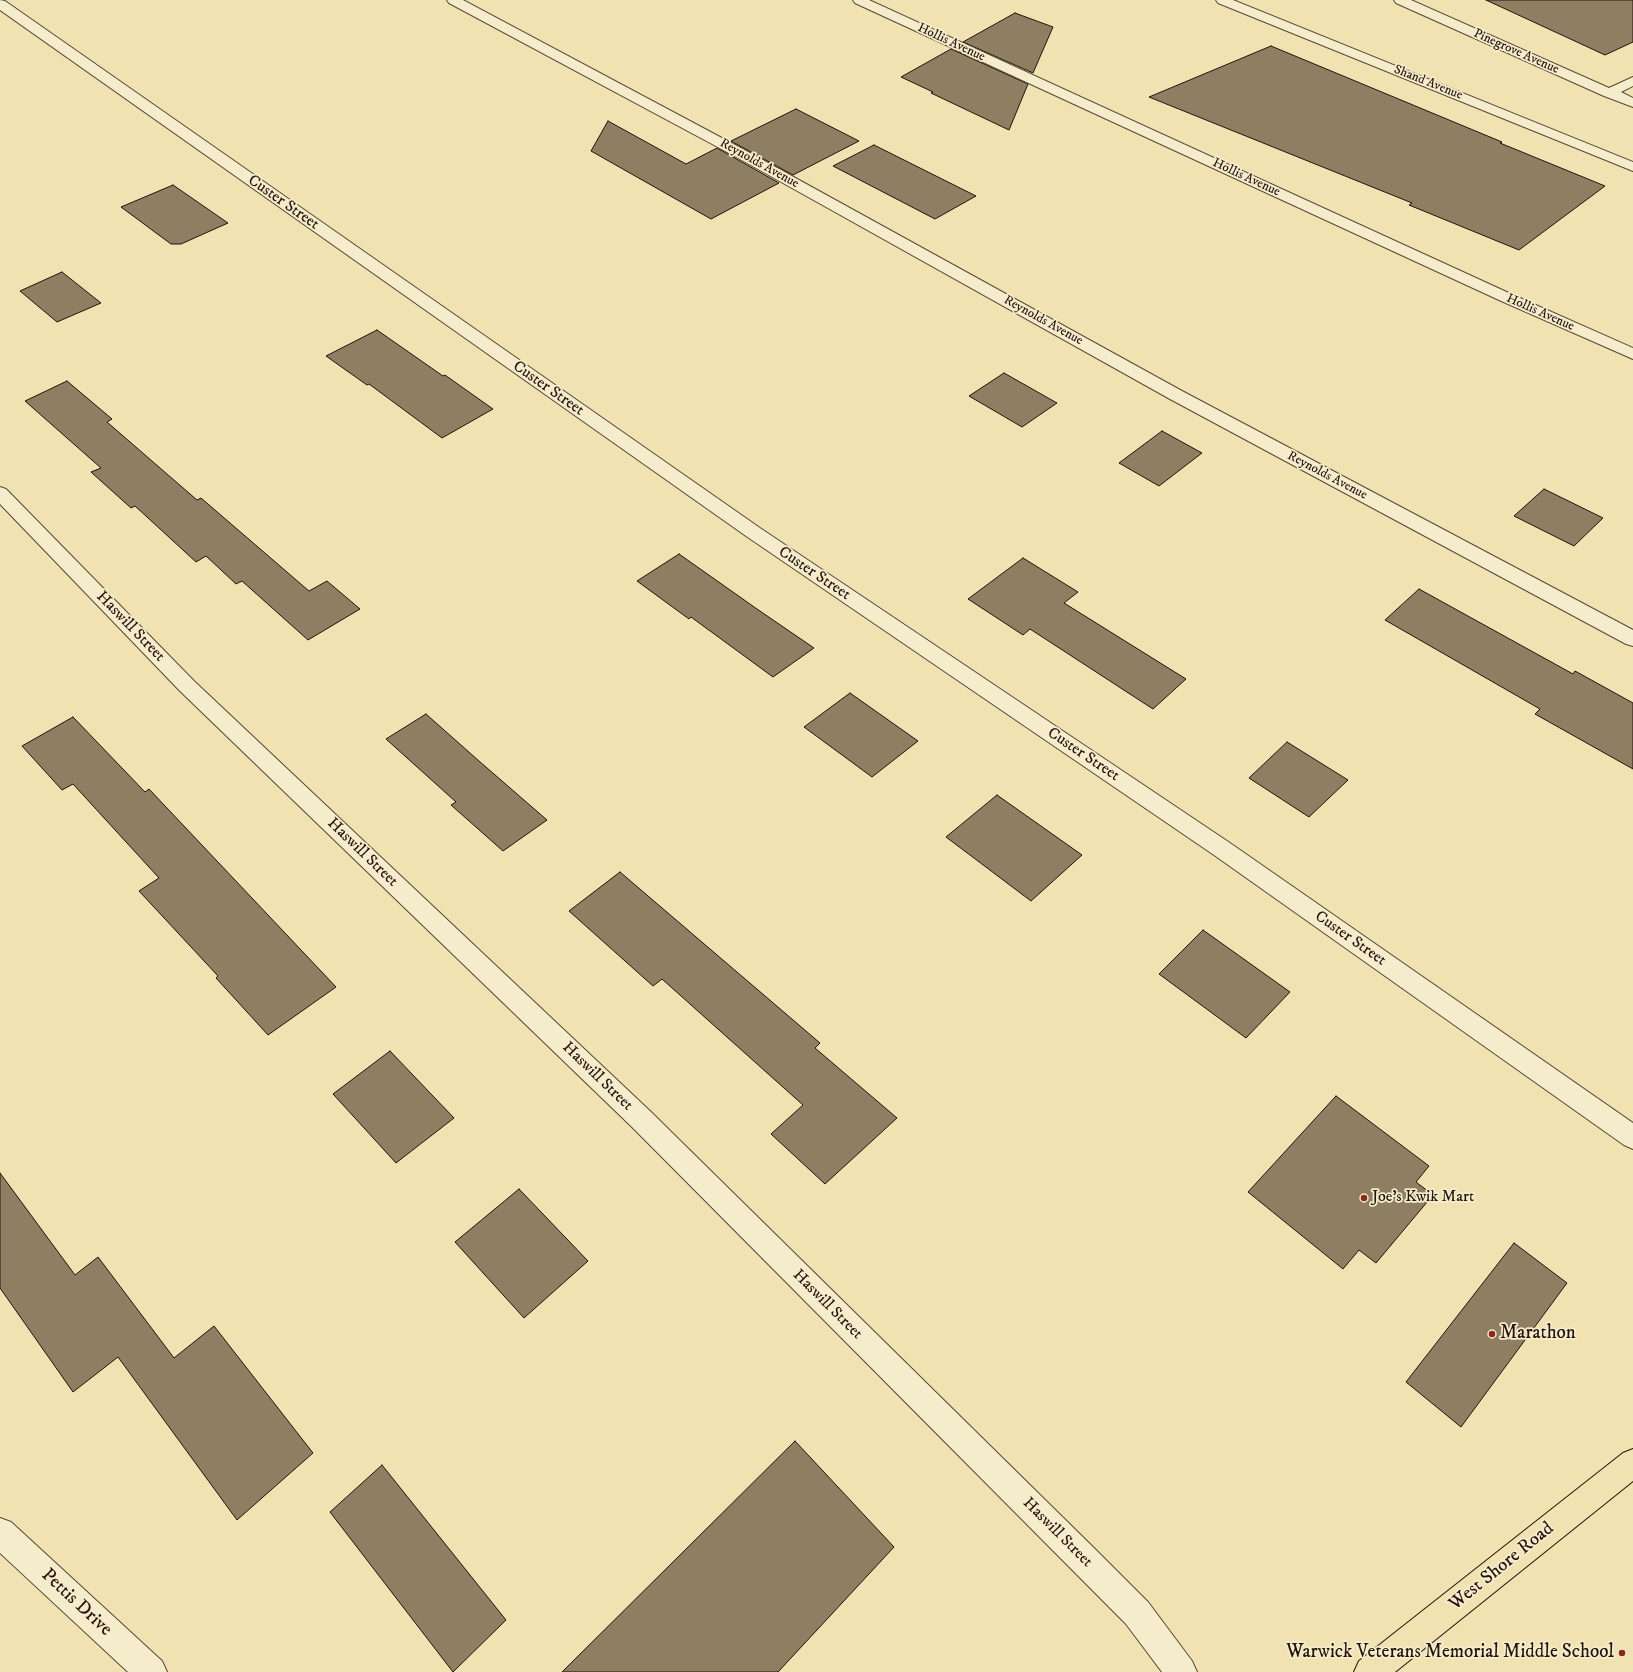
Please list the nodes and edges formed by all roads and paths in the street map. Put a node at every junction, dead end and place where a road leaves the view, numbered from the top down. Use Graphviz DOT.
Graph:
graph roads {
  1 [pos="453,0"];
  2 [pos="859,0"];
  3 [pos="1222,0"];
  4 [pos="1400,0"];
  5 [pos="4,11"];
  6 [pos="1633,81"];
  7 [pos="1609,93"];
  8 [pos="1633,103"];
  9 [pos="1633,167"];
  10 [pos="1633,354"];
  11 [pos="0,493"];
  12 [pos="1633,639"];
  13 [pos="1633,1137"];
  14 [pos="1633,1462"];
  15 [pos="0,1533"];
  16 [pos="151,1672"];
  17 [pos="1181,1672"];
  18 [pos="1370,1672"];
  1 -- 12 [label="street, Reynolds Avenue"];
  2 -- 10 [label="street, Hollis Avenue"];
  3 -- 9 [label="street, Shand Avenue"];
  4 -- 7 [label="street, Pinegrove Avenue"];
  5 -- 13 [label="street, Custer Street"];
  6 -- 7 [label="street"];
  7 -- 8 [label="street, Pinegrove Avenue"];
  11 -- 17 [label="street, Haswill Street"];
  14 -- 18 [label="main road, West Shore Road"];
  15 -- 16 [label="street, Pettis Drive"];
}
